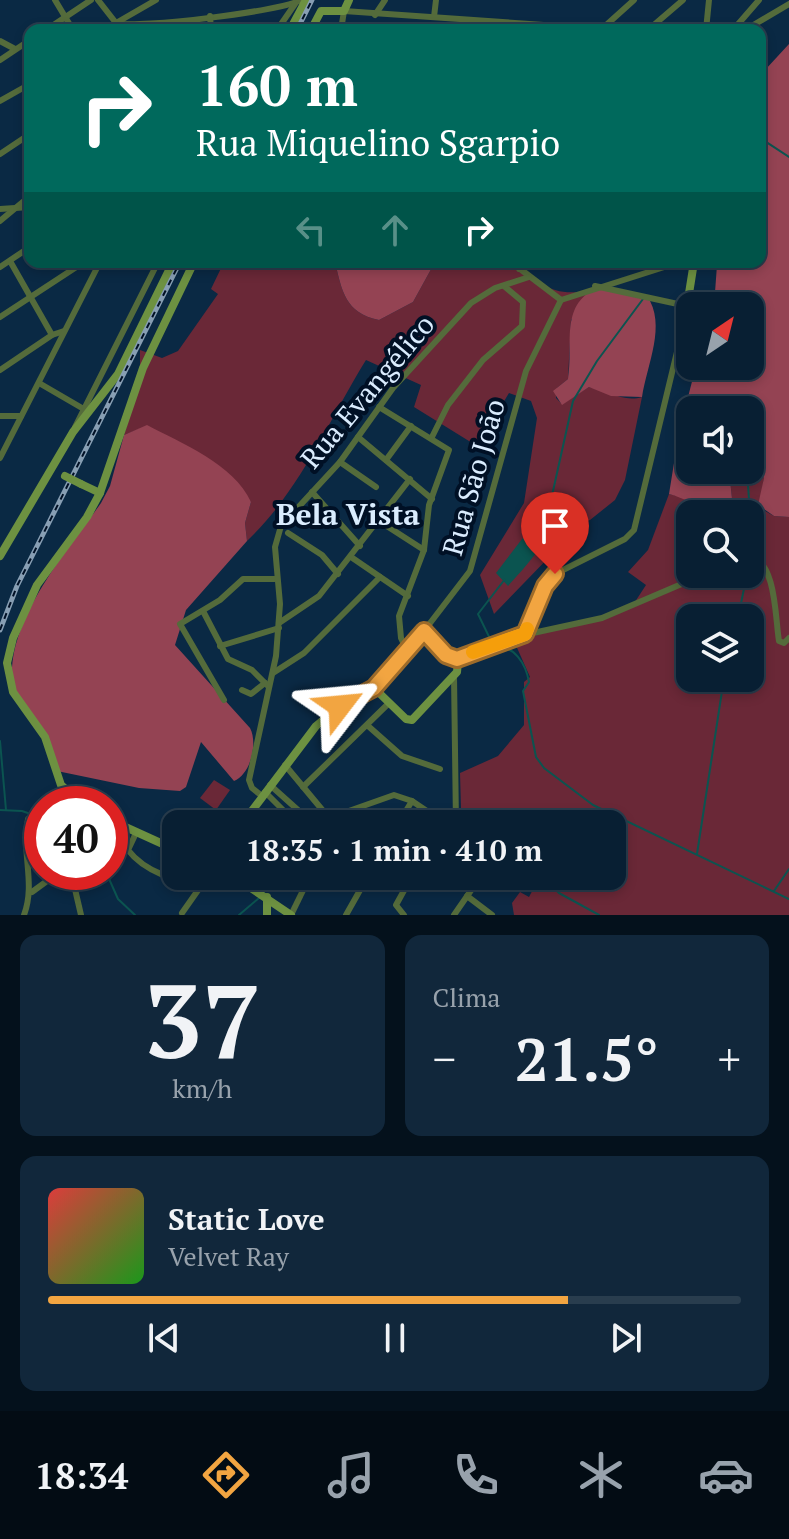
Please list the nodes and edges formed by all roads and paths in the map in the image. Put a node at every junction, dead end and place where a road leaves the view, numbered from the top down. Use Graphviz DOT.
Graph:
graph roads {
  1 [pos="55,0"];
  2 [pos="91,0"];
  3 [pos="98,0"];
  4 [pos="156,0"];
  5 [pos="349,0"];
  6 [pos="385,0"];
  7 [pos="436,0"];
  8 [pos="634,0"];
  9 [pos="683,0"];
  10 [pos="709,0"];
  11 [pos="759,0"];
  12 [pos="784,0"];
  13 [pos="302,1"];
  14 [pos="145,3"];
  15 [pos="789,4"];
  16 [pos="780,9"];
  17 [pos="344,11"];
  18 [pos="375,15"];
  19 [pos="210,16"];
  20 [pos="67,17"];
  21 [pos="434,17"];
  22 [pos="116,23"];
  23 [pos="56,24"];
  24 [pos="70,24"];
  25 [pos="129,24"];
  26 [pos="167,24"];
  27 [pos="211,24"];
  28 [pos="282,24"];
  29 [pos="292,24"];
  30 [pos="314,24"];
  31 [pos="342,24"];
  32 [pos="553,24"];
  33 [pos="607,24"];
  34 [pos="655,24"];
  35 [pos="707,24"];
  36 [pos="738,24"];
  37 [pos="755,24"];
  38 [pos="0,41"];
  39 [pos="24,44"];
  40 [pos="15,49"];
  41 [pos="0,60"];
  42 [pos="24,87"];
  43 [pos="0,101"];
  44 [pos="24,138"];
  45 [pos="0,154"];
  46 [pos="24,201"];
  47 [pos="17,207"];
  48 [pos="24,207"];
  49 [pos="0,209"];
  50 [pos="0,221"];
  51 [pos="24,251"];
  52 [pos="10,261"];
  53 [pos="0,267"];
  54 [pos="75,268"];
  55 [pos="97,268"];
  56 [pos="155,268"];
  57 [pos="170,268"];
  58 [pos="191,268"];
  59 [pos="522,268"];
  60 [pos="659,268"];
  61 [pos="693,268"];
  62 [pos="519,269"];
  63 [pos="529,277"];
  64 [pos="504,286"];
  65 [pos="595,286"];
  66 [pos="689,292"];
  67 [pos="29,299"];
  68 [pos="561,300"];
  69 [pos="676,304"];
  70 [pos="0,317"];
  71 [pos="64,331"];
  72 [pos="52,335"];
  73 [pos="676,352"];
  74 [pos="0,370"];
  75 [pos="39,383"];
  76 [pos="379,407"];
  77 [pos="82,408"];
  78 [pos="0,416"];
  79 [pos="21,416"];
  80 [pos="411,426"];
  81 [pos="73,432"];
  82 [pos="358,437"];
  83 [pos="432,437"];
  84 [pos="0,458"];
  85 [pos="386,460"];
  86 [pos="340,462"];
  87 [pos="53,468"];
  88 [pos="410,479"];
  89 [pos="376,487"];
  90 [pos="312,492"];
  91 [pos="100,493"];
  92 [pos="432,499"];
  93 [pos="379,521"];
  94 [pos="288,533"];
  95 [pos="360,546"];
  96 [pos="424,550"];
  97 [pos="0,556"];
  98 [pos="351,557"];
  99 [pos="764,567"];
  100 [pos="338,574"];
  101 [pos="380,577"];
  102 [pos="276,579"];
  103 [pos="676,586"];
  104 [pos="408,596"];
  105 [pos="203,611"];
  106 [pos="279,626"];
  107 [pos="424,631"];
  108 [pos="525,634"];
  109 [pos="789,638"];
  110 [pos="220,646"];
  111 [pos="408,653"];
  112 [pos="457,659"];
  113 [pos="273,673"];
  114 [pos="454,675"];
  115 [pos="267,684"];
  116 [pos="374,688"];
  117 [pos="242,690"];
  118 [pos="224,700"];
  119 [pos="389,703"];
  120 [pos="367,725"];
  121 [pos="285,765"];
  122 [pos="440,769"];
  123 [pos="62,786"];
  124 [pos="303,787"];
  125 [pos="266,791"];
  126 [pos="412,801"];
  127 [pos="252,810"];
  128 [pos="283,810"];
  129 [pos="294,810"];
  130 [pos="407,810"];
  131 [pos="425,810"];
  132 [pos="456,810"];
  133 [pos="128,829"];
  134 [pos="136,833"];
  135 [pos="162,844"];
  136 [pos="162,872"];
  137 [pos="35,890"];
  138 [pos="75,890"];
  139 [pos="198,890"];
  140 [pos="256,890"];
  141 [pos="303,890"];
  142 [pos="360,890"];
  143 [pos="404,890"];
  144 [pos="471,890"];
  145 [pos="32,892"];
  146 [pos="467,896"];
  147 [pos="267,897"];
  148 [pos="182,913"];
  149 [pos="24,915"];
  150 [pos="81,915"];
  151 [pos="267,915"];
  152 [pos="291,915"];
  153 [pos="346,915"];
  154 [pos="404,915"];
  155 [pos="454,915"];
  156 [pos="492,915"];
  1 -- 20 [label="street"];
  2 -- 20 [label="street"];
  3 -- 22 [label="street"];
  4 -- 14 [label="street"];
  5 -- 17 [label="street"];
  6 -- 18 [label="street"];
  7 -- 21 [label="street"];
  8 -- 33 [label="street"];
  9 -- 34 [label="street"];
  10 -- 35 [label="street"];
  11 -- 36 [label="street"];
  12 -- 16 [label="street"];
  13 -- 19 [label="street"];
  13 -- 28 [label="street"];
  13 -- 29 [label="street"];
  14 -- 22 [label="street"];
  15 -- 16 [label="street"];
  16 -- 37 [label="street"];
  17 -- 18 [label="street"];
  17 -- 30 [label="street"];
  17 -- 31 [label="street"];
  18 -- 21 [label="street"];
  19 -- 26 [label="street"];
  19 -- 27 [label="street"];
  20 -- 23 [label="street"];
  20 -- 24 [label="street"];
  21 -- 32 [label="street"];
  22 -- 25 [label="street"];
  38 -- 40 [label="street"];
  39 -- 40 [label="street"];
  40 -- 41 [label="street"];
  42 -- 43 [label="street"];
  44 -- 45 [label="street"];
  46 -- 47 [label="street"];
  47 -- 48 [label="street"];
  47 -- 49 [label="street"];
  47 -- 50 [label="street"];
  51 -- 52 [label="street"];
  52 -- 53 [label="street"];
  52 -- 67 [label="street"];
  54 -- 67 [label="street"];
  55 -- 71 [label="street"];
  56 -- 77 [label="street"];
  57 -- 81 [label="street"];
  58 -- 91 [label="street"];
  59 -- 62 [label="street"];
  60 -- 65 [label="street"];
  61 -- 66 [label="street"];
  62 -- 63 [label="street"];
  63 -- 64 [label="street, Rua Evangélico"];
  63 -- 68 [label="street"];
  64 -- 76 [label="street, Rua Evangélico"];
  64 -- 83 [label="street"];
  65 -- 68 [label="street"];
  65 -- 69 [label="street"];
  67 -- 70 [label="street"];
  67 -- 72 [label="street"];
  68 -- 107 [label="street, Rua São João"];
  71 -- 72 [label="street"];
  71 -- 75 [label="street"];
  72 -- 74 [label="street"];
  73 -- 108 [label="street"];
  75 -- 77 [label="street"];
  75 -- 79 [label="street"];
  76 -- 80 [label="street"];
  76 -- 82 [label="street, Rua Evangélico"];
  77 -- 81 [label="street"];
  78 -- 79 [label="street"];
  79 -- 84 [label="street"];
  80 -- 83 [label="street"];
  80 -- 85 [label="street"];
  81 -- 87 [label="street"];
  82 -- 85 [label="street"];
  82 -- 86 [label="street, Rua Evangélico"];
  83 -- 92 [label="street"];
  85 -- 88 [label="street"];
  86 -- 89 [label="street"];
  86 -- 90 [label="street, Rua Evangélico"];
  87 -- 91 [label="street, bridge"];
  87 -- 97 [label="street"];
  88 -- 92 [label="street"];
  88 -- 93 [label="street"];
  90 -- 95 [label="street"];
  90 -- 102 [label="street, Rua Evangélico"];
  91 -- 123 [label="street"];
  92 -- 96 [label="street"];
  93 -- 95 [label="street"];
  93 -- 96 [label="street"];
  94 -- 100 [label="street"];
  95 -- 98 [label="street"];
  96 -- 104 [label="street"];
  98 -- 100 [label="street"];
  98 -- 101 [label="street"];
  99 -- 109 [label="street"];
  100 -- 106 [label="street"];
  101 -- 104 [label="street"];
  101 -- 113 [label="street"];
  102 -- 105 [label="street"];
  102 -- 106 [label="street, Rua Evangélico"];
  103 -- 108 [label="street"];
  104 -- 111 [label="street"];
  105 -- 110 [label="street"];
  105 -- 118 [label="street"];
  106 -- 110 [label="street"];
  106 -- 113 [label="street, Rua Evangélico"];
  107 -- 111 [label="street, Rua São João"];
  107 -- 112 [label="street"];
  108 -- 112 [label="street"];
  110 -- 115 [label="street"];
  111 -- 116 [label="street, Rua São João"];
  112 -- 114 [label="street"];
  113 -- 115 [label="street, Rua Evangélico"];
  114 -- 119 [label="street"];
  114 -- 132 [label="street"];
  115 -- 117 [label="street"];
  115 -- 125 [label="street, Rua Evangélico"];
  116 -- 119 [label="street"];
  116 -- 121 [label="street, Rua São João"];
  119 -- 120 [label="street"];
  120 -- 122 [label="street"];
  120 -- 124 [label="street"];
  121 -- 124 [label="street"];
  121 -- 125 [label="street, Rua São João"];
  124 -- 126 [label="street"];
  125 -- 127 [label="street, Rua São João"];
  125 -- 128 [label="street"];
  125 -- 129 [label="street"];
  126 -- 130 [label="street"];
  126 -- 131 [label="street"];
  133 -- 134 [label="street"];
  134 -- 135 [label="street"];
  134 -- 136 [label="street"];
  137 -- 145 [label="street"];
  138 -- 150 [label="street"];
  139 -- 148 [label="street"];
  140 -- 147 [label="street"];
  141 -- 152 [label="street"];
  142 -- 153 [label="street"];
  143 -- 154 [label="street"];
  144 -- 146 [label="street"];
  145 -- 149 [label="street"];
  146 -- 155 [label="street"];
  146 -- 156 [label="street"];
  147 -- 151 [label="street"];
  147 -- 152 [label="street"];
}
